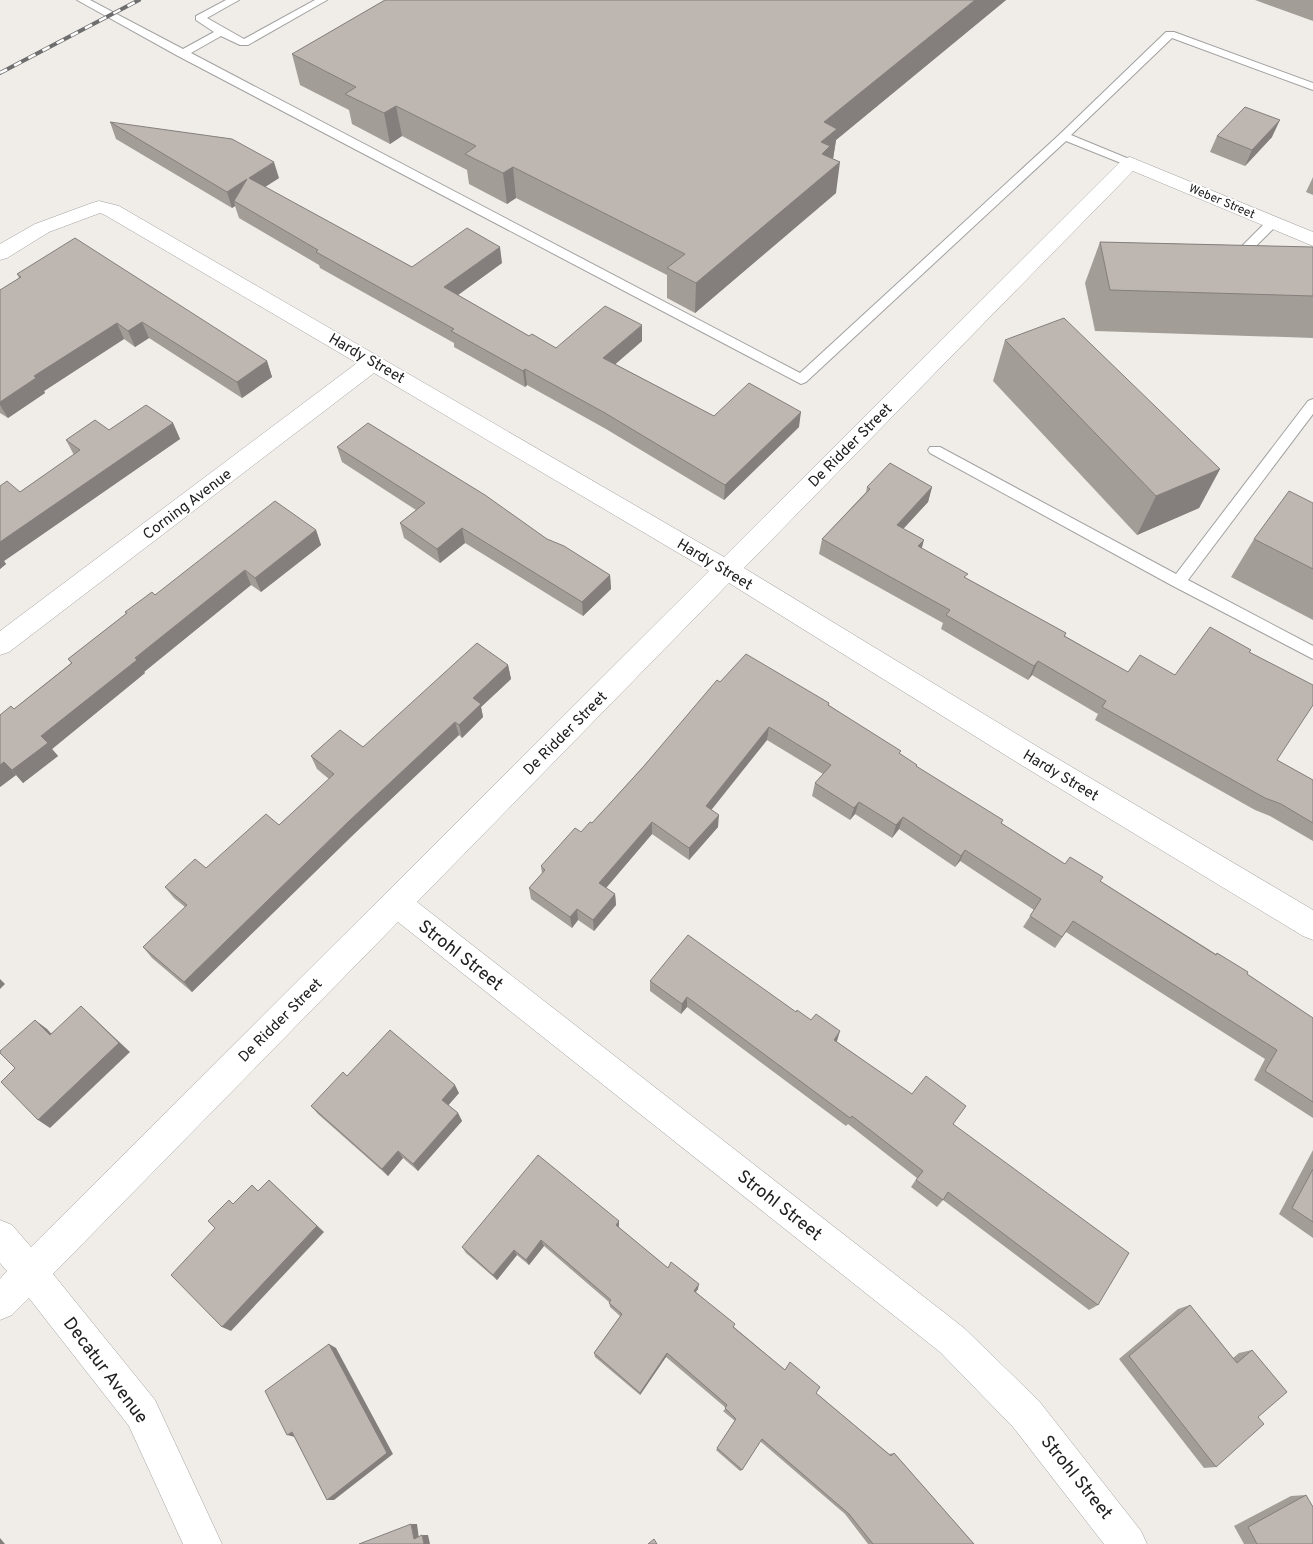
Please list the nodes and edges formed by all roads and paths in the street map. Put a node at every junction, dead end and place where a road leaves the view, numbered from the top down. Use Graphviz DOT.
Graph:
graph roads {
  1 [pos="82,0"];
  2 [pos="234,0"];
  3 [pos="322,0"];
  4 [pos="221,32"];
  5 [pos="182,54"];
  6 [pos="1313,87"];
  7 [pos="1064,136"];
  8 [pos="1130,163"];
  9 [pos="1272,223"];
  10 [pos="1313,240"];
  11 [pos="0,252"];
  12 [pos="1219,257"];
  13 [pos="374,362"];
  14 [pos="1313,404"];
  15 [pos="935,450"];
  16 [pos="727,570"];
  17 [pos="1178,582"];
  18 [pos="0,645"];
  19 [pos="1313,653"];
  20 [pos="396,903"];
  21 [pos="1313,926"];
  22 [pos="0,1238"];
  23 [pos="30,1272"];
  24 [pos="0,1303"];
  25 [pos="203,1544"];
  26 [pos="1128,1544"];
  1 -- 5 [label="lane"];
  2 -- 4 [label="lane"];
  3 -- 4 [label="lane"];
  4 -- 5 [label="lane"];
  5 -- 7 [label="lane"];
  6 -- 7 [label="lane"];
  7 -- 8 [label="lane"];
  8 -- 9 [label="street, Weber Street"];
  8 -- 16 [label="street, De Ridder Street"];
  9 -- 10 [label="street, Weber Street"];
  9 -- 12 [label="lane"];
  11 -- 13 [label="street, Hardy Street"];
  13 -- 16 [label="street, Hardy Street"];
  13 -- 18 [label="street, Corning Avenue"];
  14 -- 17 [label="lane"];
  15 -- 17 [label="lane"];
  16 -- 20 [label="street, De Ridder Street"];
  16 -- 21 [label="street, Hardy Street"];
  17 -- 19 [label="lane"];
  20 -- 23 [label="street, De Ridder Street"];
  20 -- 26 [label="street, Strohl Street"];
  22 -- 23 [label="street, Decatur Avenue"];
  23 -- 24 [label="street, De Ridder Street"];
  23 -- 25 [label="street, Decatur Avenue"];
}
